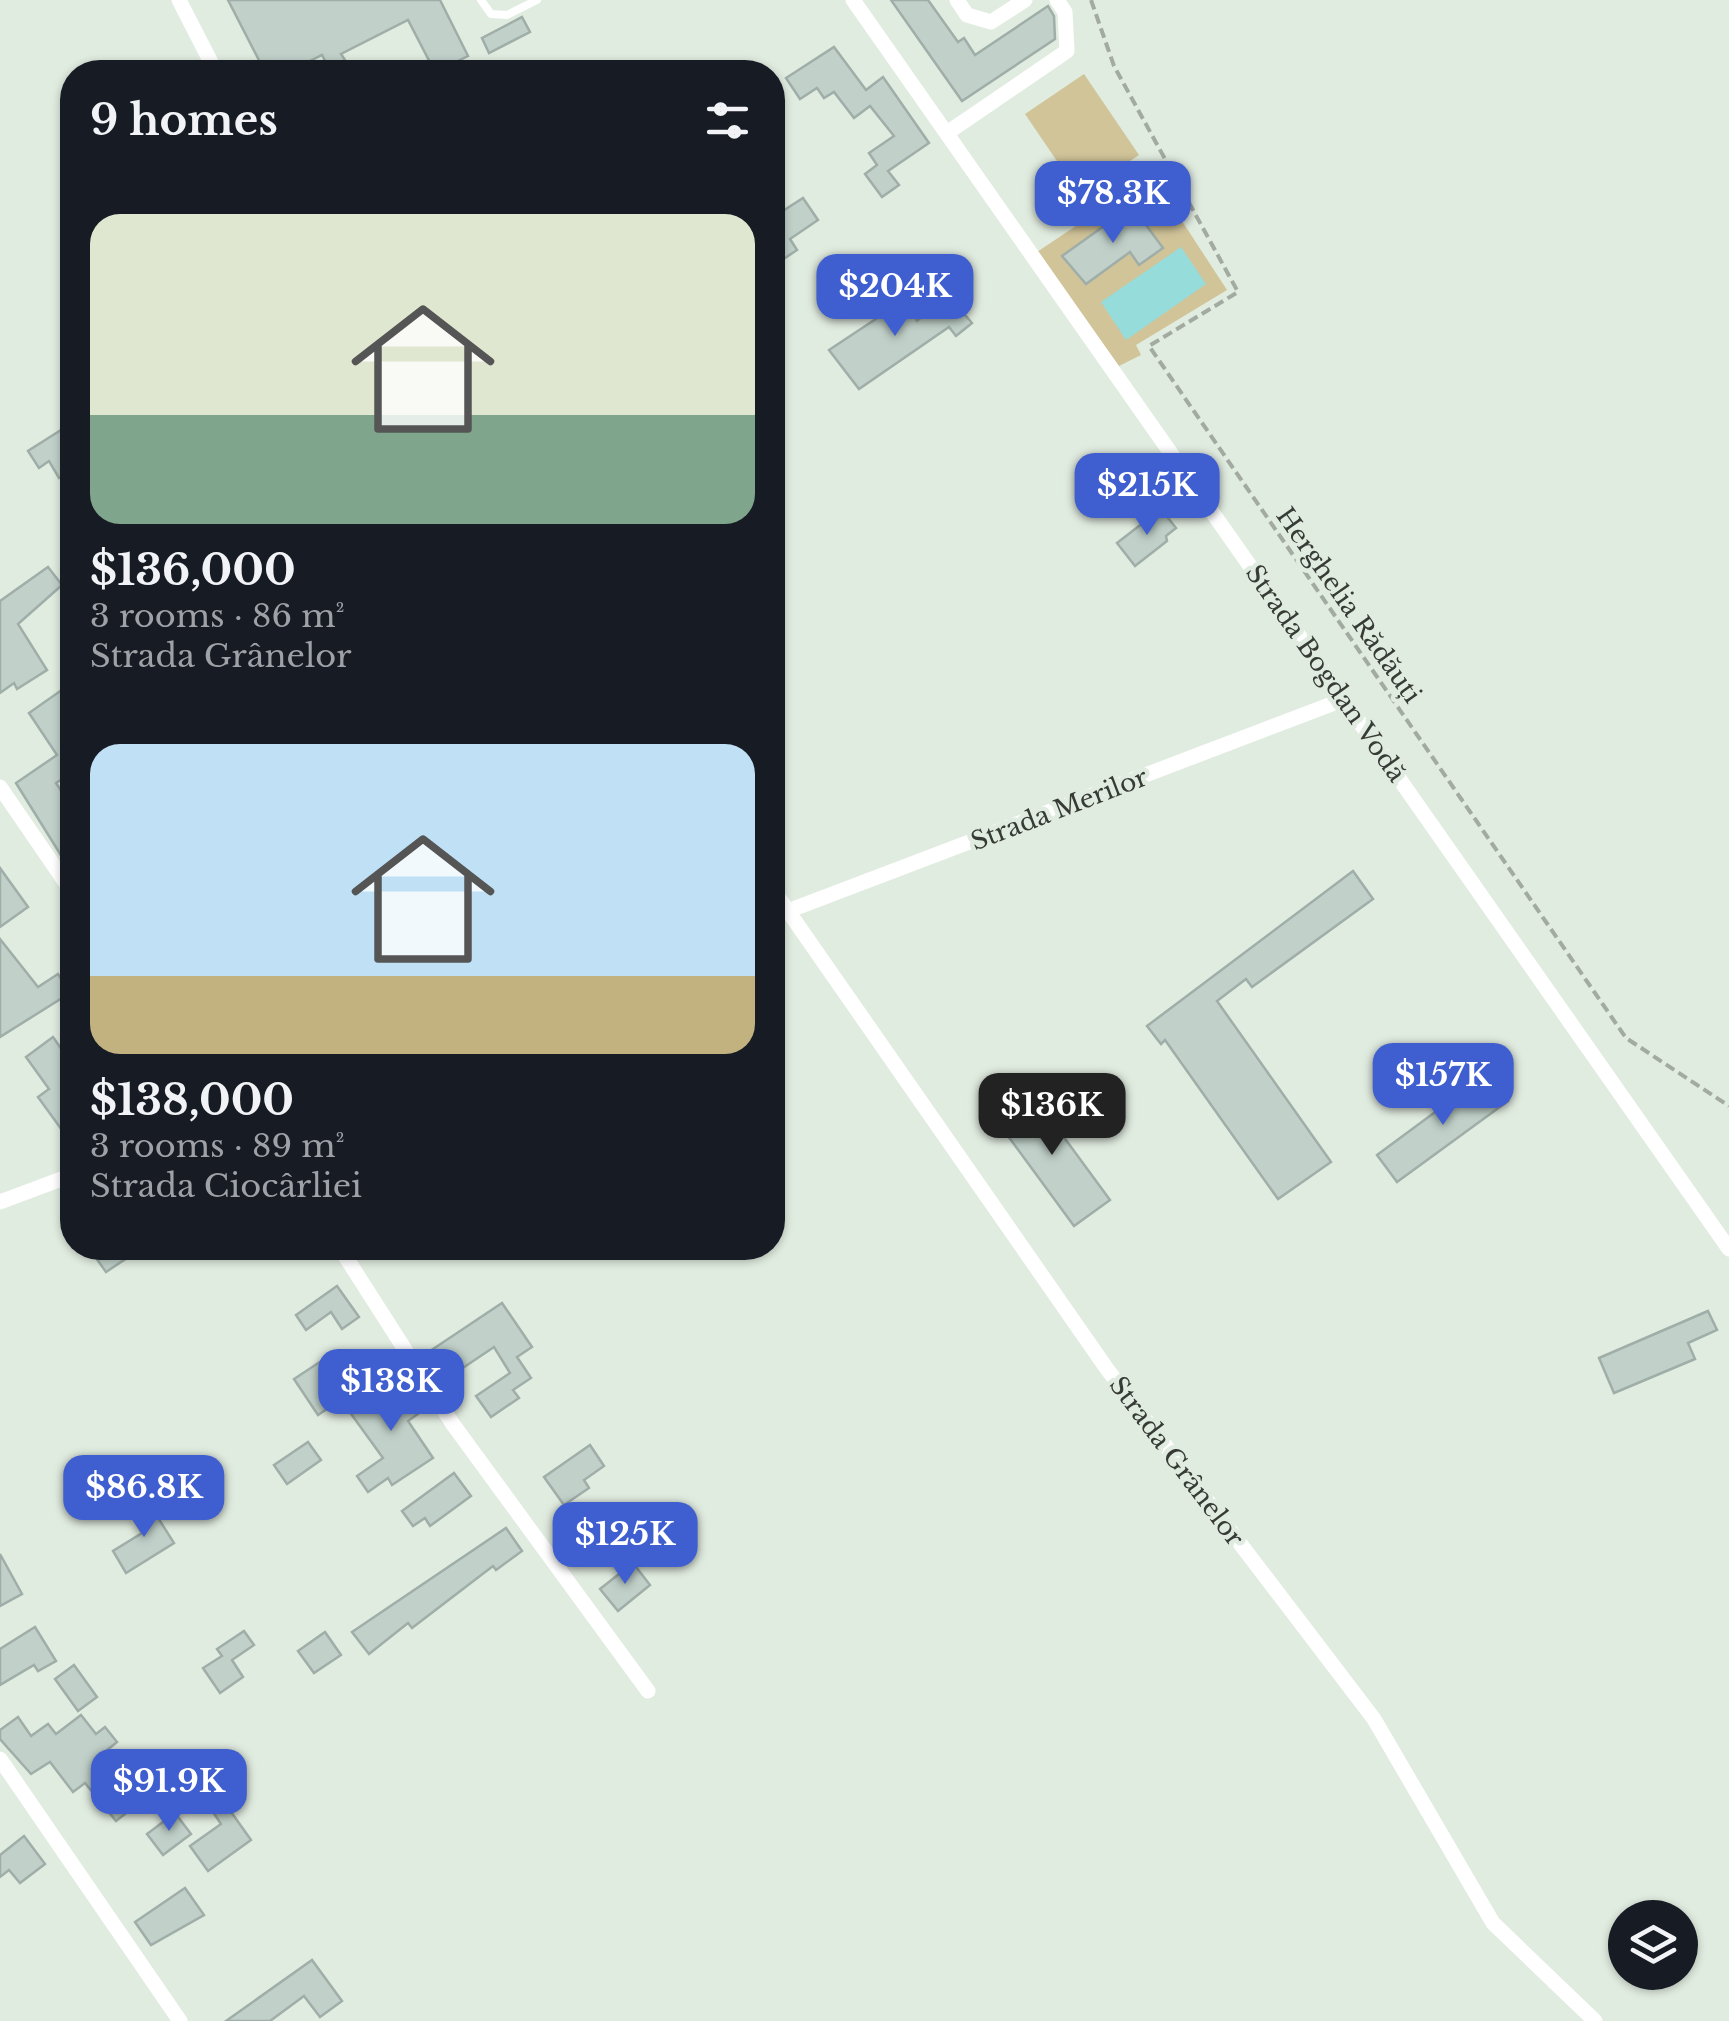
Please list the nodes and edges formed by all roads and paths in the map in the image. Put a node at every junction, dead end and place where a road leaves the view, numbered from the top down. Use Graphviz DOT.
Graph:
graph roads {
  1 [pos="179,0"];
  2 [pos="481,0"];
  3 [pos="537,0"];
  4 [pos="853,0"];
  5 [pos="957,0"];
  6 [pos="1025,0"];
  7 [pos="1057,0"];
  8 [pos="1091,0"];
  9 [pos="210,60"];
  10 [pos="947,134"];
  11 [pos="1345,699"];
  12 [pos="0,787"];
  13 [pos="60,874"];
  14 [pos="785,906"];
  15 [pos="789,911"];
  16 [pos="785,912"];
  17 [pos="1729,1106"];
  18 [pos="60,1180"];
  19 [pos="0,1202"];
  20 [pos="1729,1249"];
  21 [pos="348,1260"];
  22 [pos="648,1692"];
  23 [pos="0,1759"];
  24 [pos="180,2021"];
  25 [pos="1596,2021"];
  1 -- 9 [label="street"];
  2 -- 3 [label="lane"];
  4 -- 10 [label="street, Strada Bogdan Vodă"];
  5 -- 6 [label="street"];
  7 -- 10 [label="street"];
  8 -- 17 [label="path, Herghelia Rădăuți"];
  10 -- 11 [label="street, Strada Bogdan Vodă"];
  11 -- 15 [label="street, Strada Merilor"];
  11 -- 20 [label="street, Strada Bogdan Vodă"];
  12 -- 13 [label="street"];
  14 -- 15 [label="street, Strada Grânelor"];
  15 -- 16 [label="street, Strada Merilor"];
  15 -- 25 [label="street, Strada Grânelor"];
  18 -- 19 [label="street"];
  21 -- 22 [label="street"];
  23 -- 24 [label="street"];
}
